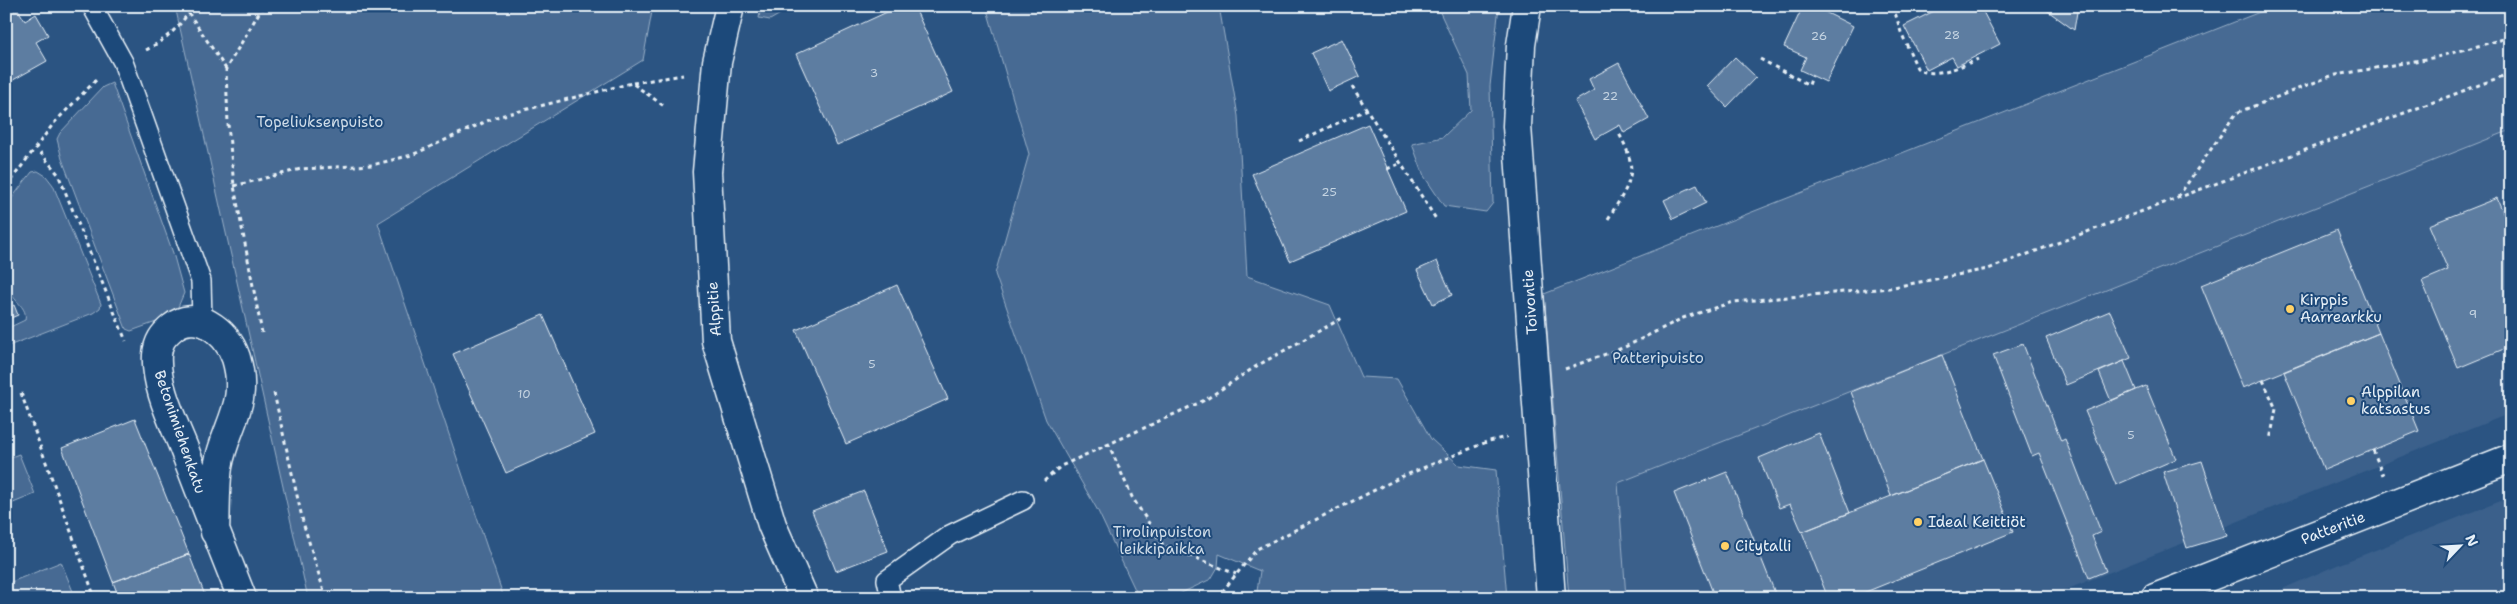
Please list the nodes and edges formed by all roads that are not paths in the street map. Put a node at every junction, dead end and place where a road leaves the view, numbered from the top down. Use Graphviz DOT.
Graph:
graph roads {
  1 [pos="92,6"];
  2 [pos="730,6"];
  3 [pos="1527,6"];
  4 [pos="202,320"];
  5 [pos="2511,458"];
  6 [pos="1023,500"];
  7 [pos="215,532"];
  8 [pos="242,598"];
  9 [pos="804,598"];
  10 [pos="891,598"];
  11 [pos="1551,598"];
  12 [pos="2155,598"];
  1 -- 4 [label="lane"];
  2 -- 9 [label="street, Alppitie"];
  3 -- 11 [label="street, Toivontie"];
  4 -- 7 [label="street, Betonimiehenkatu"];
  4 -- 7 [label="street, Betonimiehenkatu"];
  5 -- 12 [label="street, Patteritie"];
  6 -- 10 [label="lane"];
  7 -- 8 [label="street, Betonimiehenkatu"];
}
